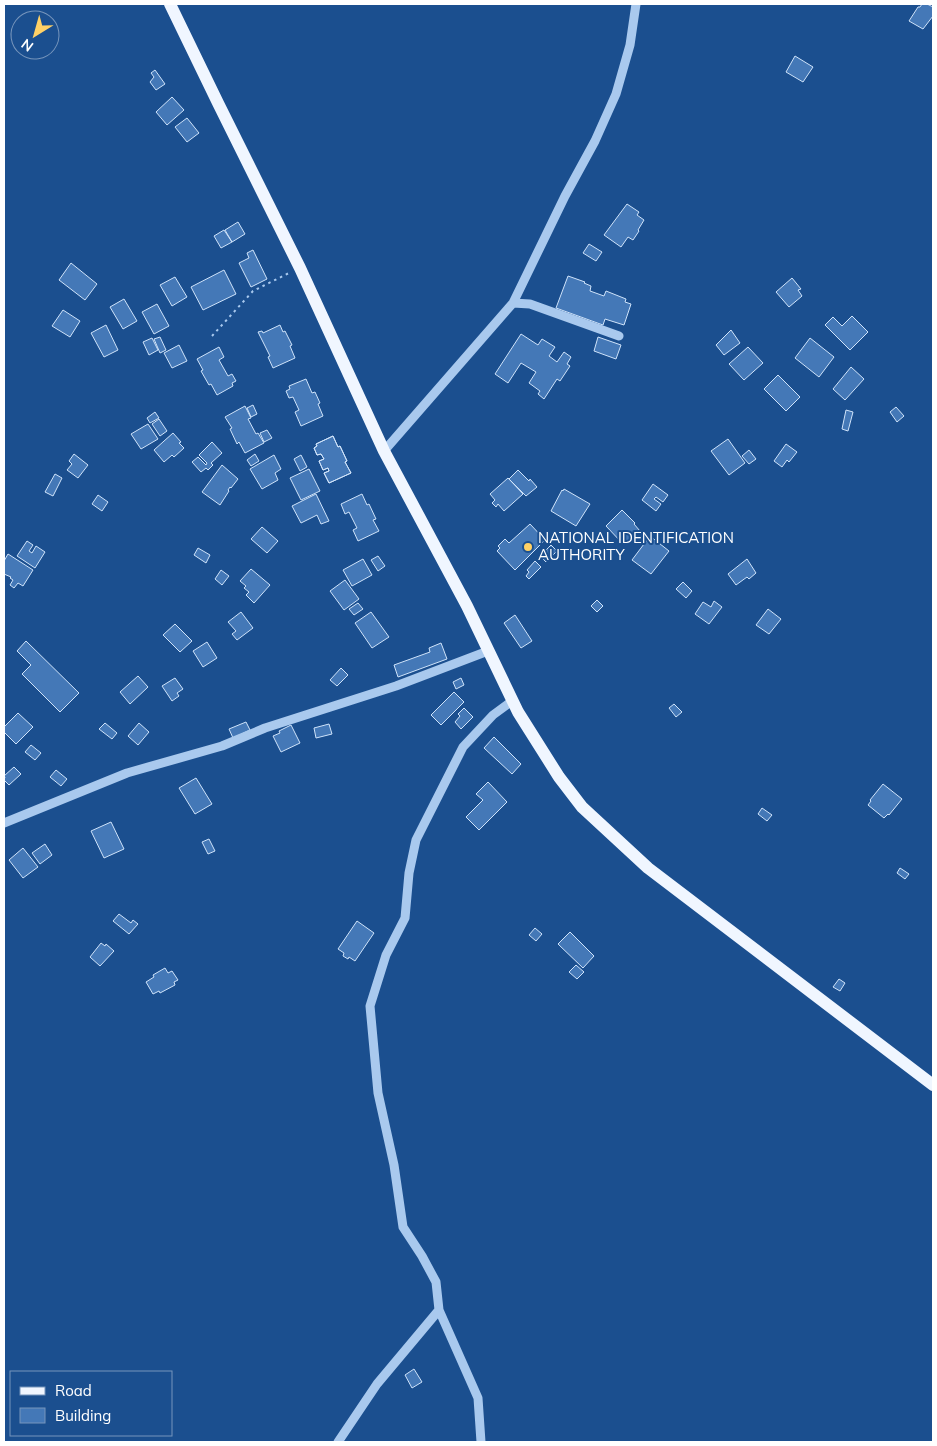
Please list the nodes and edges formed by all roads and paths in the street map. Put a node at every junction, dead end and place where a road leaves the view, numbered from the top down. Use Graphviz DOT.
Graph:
graph roads {
  1 [pos="170,4"];
  2 [pos="636,4"];
  3 [pos="300,268"];
  4 [pos="513,303"];
  5 [pos="212,336"];
  6 [pos="620,336"];
  7 [pos="384,451"];
  8 [pos="488,651"];
  9 [pos="512,701"];
  10 [pos="4,823"];
  11 [pos="933,1085"];
  12 [pos="439,1310"];
  13 [pos="338,1442"];
  14 [pos="481,1442"];
  1 -- 3 [label="main road"];
  2 -- 4 [label="street"];
  3 -- 5 [label="path"];
  3 -- 7 [label="main road"];
  4 -- 6 [label="street"];
  4 -- 7 [label="street"];
  7 -- 8 [label="main road"];
  8 -- 9 [label="main road"];
  8 -- 10 [label="street"];
  9 -- 11 [label="main road"];
  9 -- 12 [label="street"];
  12 -- 13 [label="street"];
  12 -- 14 [label="street"];
}
